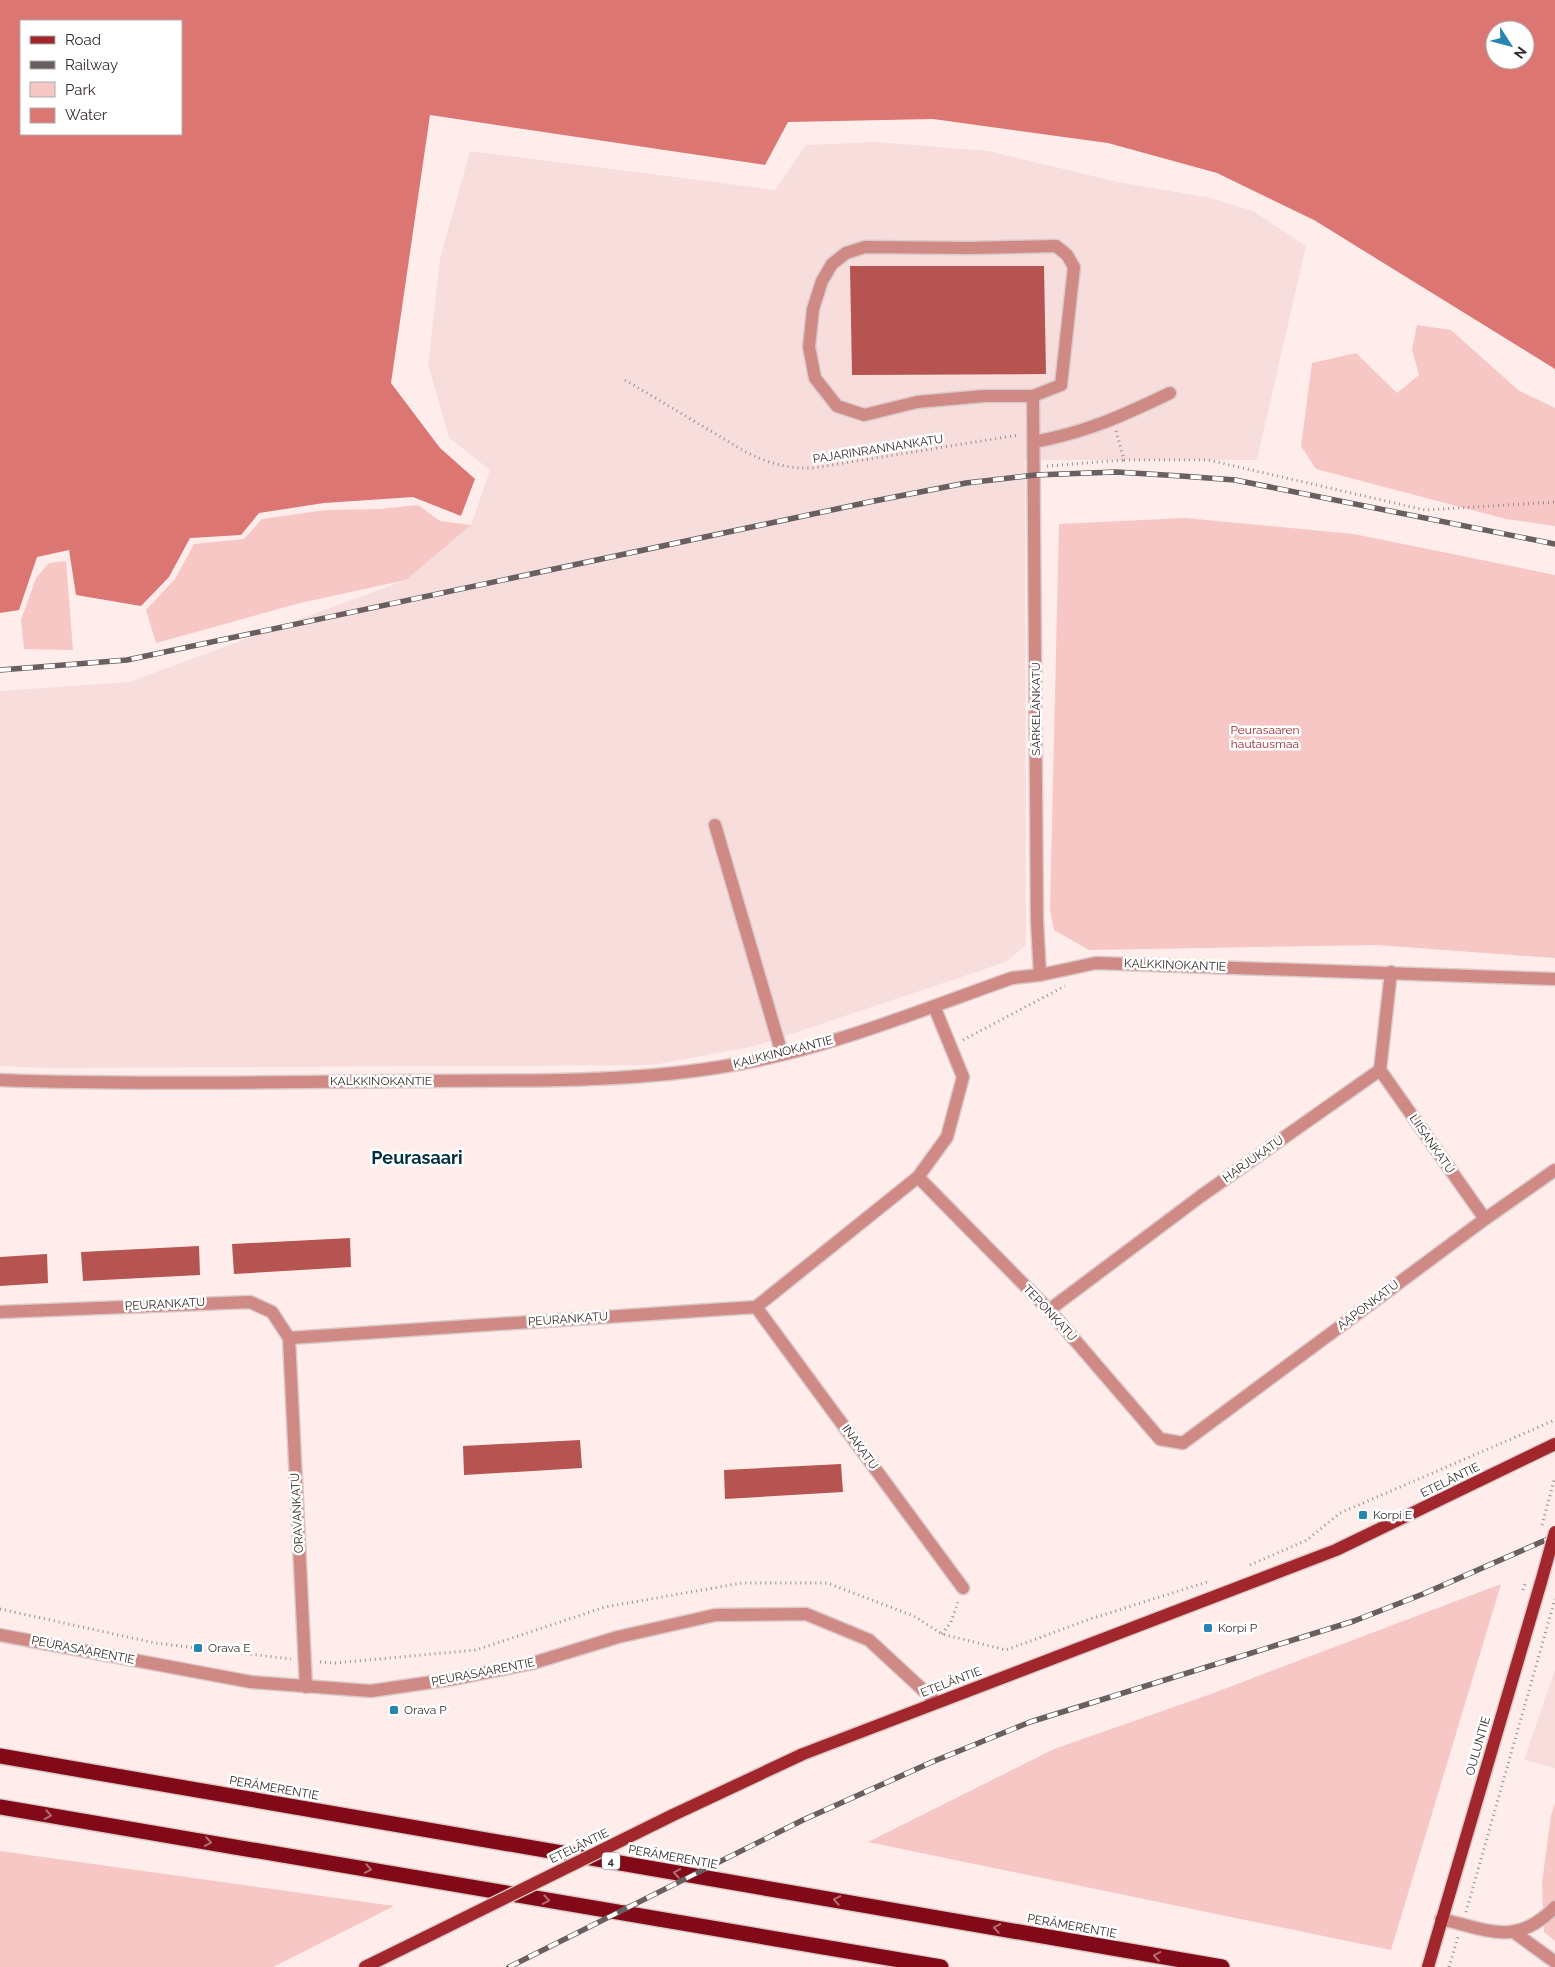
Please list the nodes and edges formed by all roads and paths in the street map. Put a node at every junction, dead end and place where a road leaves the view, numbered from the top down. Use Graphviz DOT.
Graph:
graph roads {
  1 [pos="625,380"];
  2 [pos="1170,393"];
  3 [pos="1033,396"];
  4 [pos="1114,421"];
  5 [pos="1034,438"];
  6 [pos="1124,460"];
  7 [pos="1035,468"];
  8 [pos="1555,502"];
  9 [pos="715,825"];
  10 [pos="1391,972"];
  11 [pos="1040,975"];
  12 [pos="1555,978"];
  13 [pos="1070,983"];
  14 [pos="934,1006"];
  15 [pos="952,1046"];
  16 [pos="782,1054"];
  17 [pos="1380,1070"];
  18 [pos="0,1080"];
  19 [pos="1555,1170"];
  20 [pos="918,1177"];
  21 [pos="1485,1219"];
  22 [pos="756,1307"];
  23 [pos="1049,1310"];
  24 [pos="0,1312"];
  25 [pos="289,1338"];
  26 [pos="1555,1420"];
  27 [pos="1183,1443"];
  28 [pos="1555,1444"];
  29 [pos="1555,1532"];
  30 [pos="1244,1568"];
  31 [pos="1208,1582"];
  32 [pos="963,1588"];
  33 [pos="1555,1598"];
  34 [pos="0,1609"];
  35 [pos="942,1634"];
  36 [pos="0,1635"];
  37 [pos="304,1660"];
  38 [pos="306,1687"];
  39 [pos="936,1702"];
  40 [pos="0,1756"];
  41 [pos="0,1806"];
  42 [pos="1555,1906"];
  43 [pos="1441,1919"];
  44 [pos="1463,1924"];
  45 [pos="1515,1933"];
  46 [pos="1555,1962"];
  47 [pos="365,1967"];
  48 [pos="941,1967"];
  49 [pos="1222,1967"];
  50 [pos="1428,1967"];
  51 [pos="1448,1967"];
  1 -- 5 [label="path, PAJARINRANNANKATU"];
  2 -- 4 [label="street"];
  3 -- 3 [label="street"];
  3 -- 5 [label="street, SÄRKELÄNKATU"];
  4 -- 5 [label="street"];
  4 -- 6 [label="path"];
  5 -- 7 [label="street, SÄRKELÄNKATU"];
  6 -- 7 [label="path"];
  6 -- 8 [label="path"];
  7 -- 11 [label="street, SÄRKELÄNKATU"];
  9 -- 16 [label="street"];
  10 -- 11 [label="street, KALKKINOKANTIE"];
  10 -- 12 [label="street, KALKKINOKANTIE"];
  10 -- 17 [label="street"];
  11 -- 14 [label="street, KALKKINOKANTIE"];
  13 -- 15 [label="path"];
  14 -- 15 [label="street"];
  14 -- 16 [label="street, KALKKINOKANTIE"];
  15 -- 20 [label="street"];
  16 -- 18 [label="street, KALKKINOKANTIE"];
  17 -- 21 [label="street, LIISANKATU"];
  17 -- 23 [label="street, HARJUKATU"];
  19 -- 21 [label="street, AAPONKATU"];
  20 -- 22 [label="street"];
  20 -- 23 [label="street, TEPONKATU"];
  21 -- 27 [label="street, AAPONKATU"];
  22 -- 25 [label="street, PEURANKATU"];
  22 -- 32 [label="street, INAKATU"];
  23 -- 27 [label="street, TEPONKATU"];
  24 -- 25 [label="street, PEURANKATU"];
  25 -- 37 [label="street, ORAVANKATU"];
  26 -- 30 [label="path"];
  28 -- 39 [label="main road, ETELÄNTIE"];
  29 -- 43 [label="main road, OULUNTIE, bridge"];
  31 -- 35 [label="path"];
  32 -- 35 [label="path"];
  33 -- 44 [label="path"];
  34 -- 37 [label="path"];
  35 -- 37 [label="path"];
  36 -- 38 [label="street, PEURASAARENTIE"];
  37 -- 38 [label="street, ORAVANKATU"];
  38 -- 39 [label="street, PEURASAARENTIE"];
  39 -- 47 [label="main road, ETELÄNTIE, bridge"];
  49 -- 40 [label="highway, PERÄMERENTIE / 4, one-way"];
  41 -- 48 [label="highway, one-way"];
  42 -- 45 [label="street"];
  43 -- 44 [label="street"];
  43 -- 50 [label="main road, OULUNTIE"];
  44 -- 45 [label="street"];
  44 -- 51 [label="path"];
  45 -- 46 [label="street"];
}
